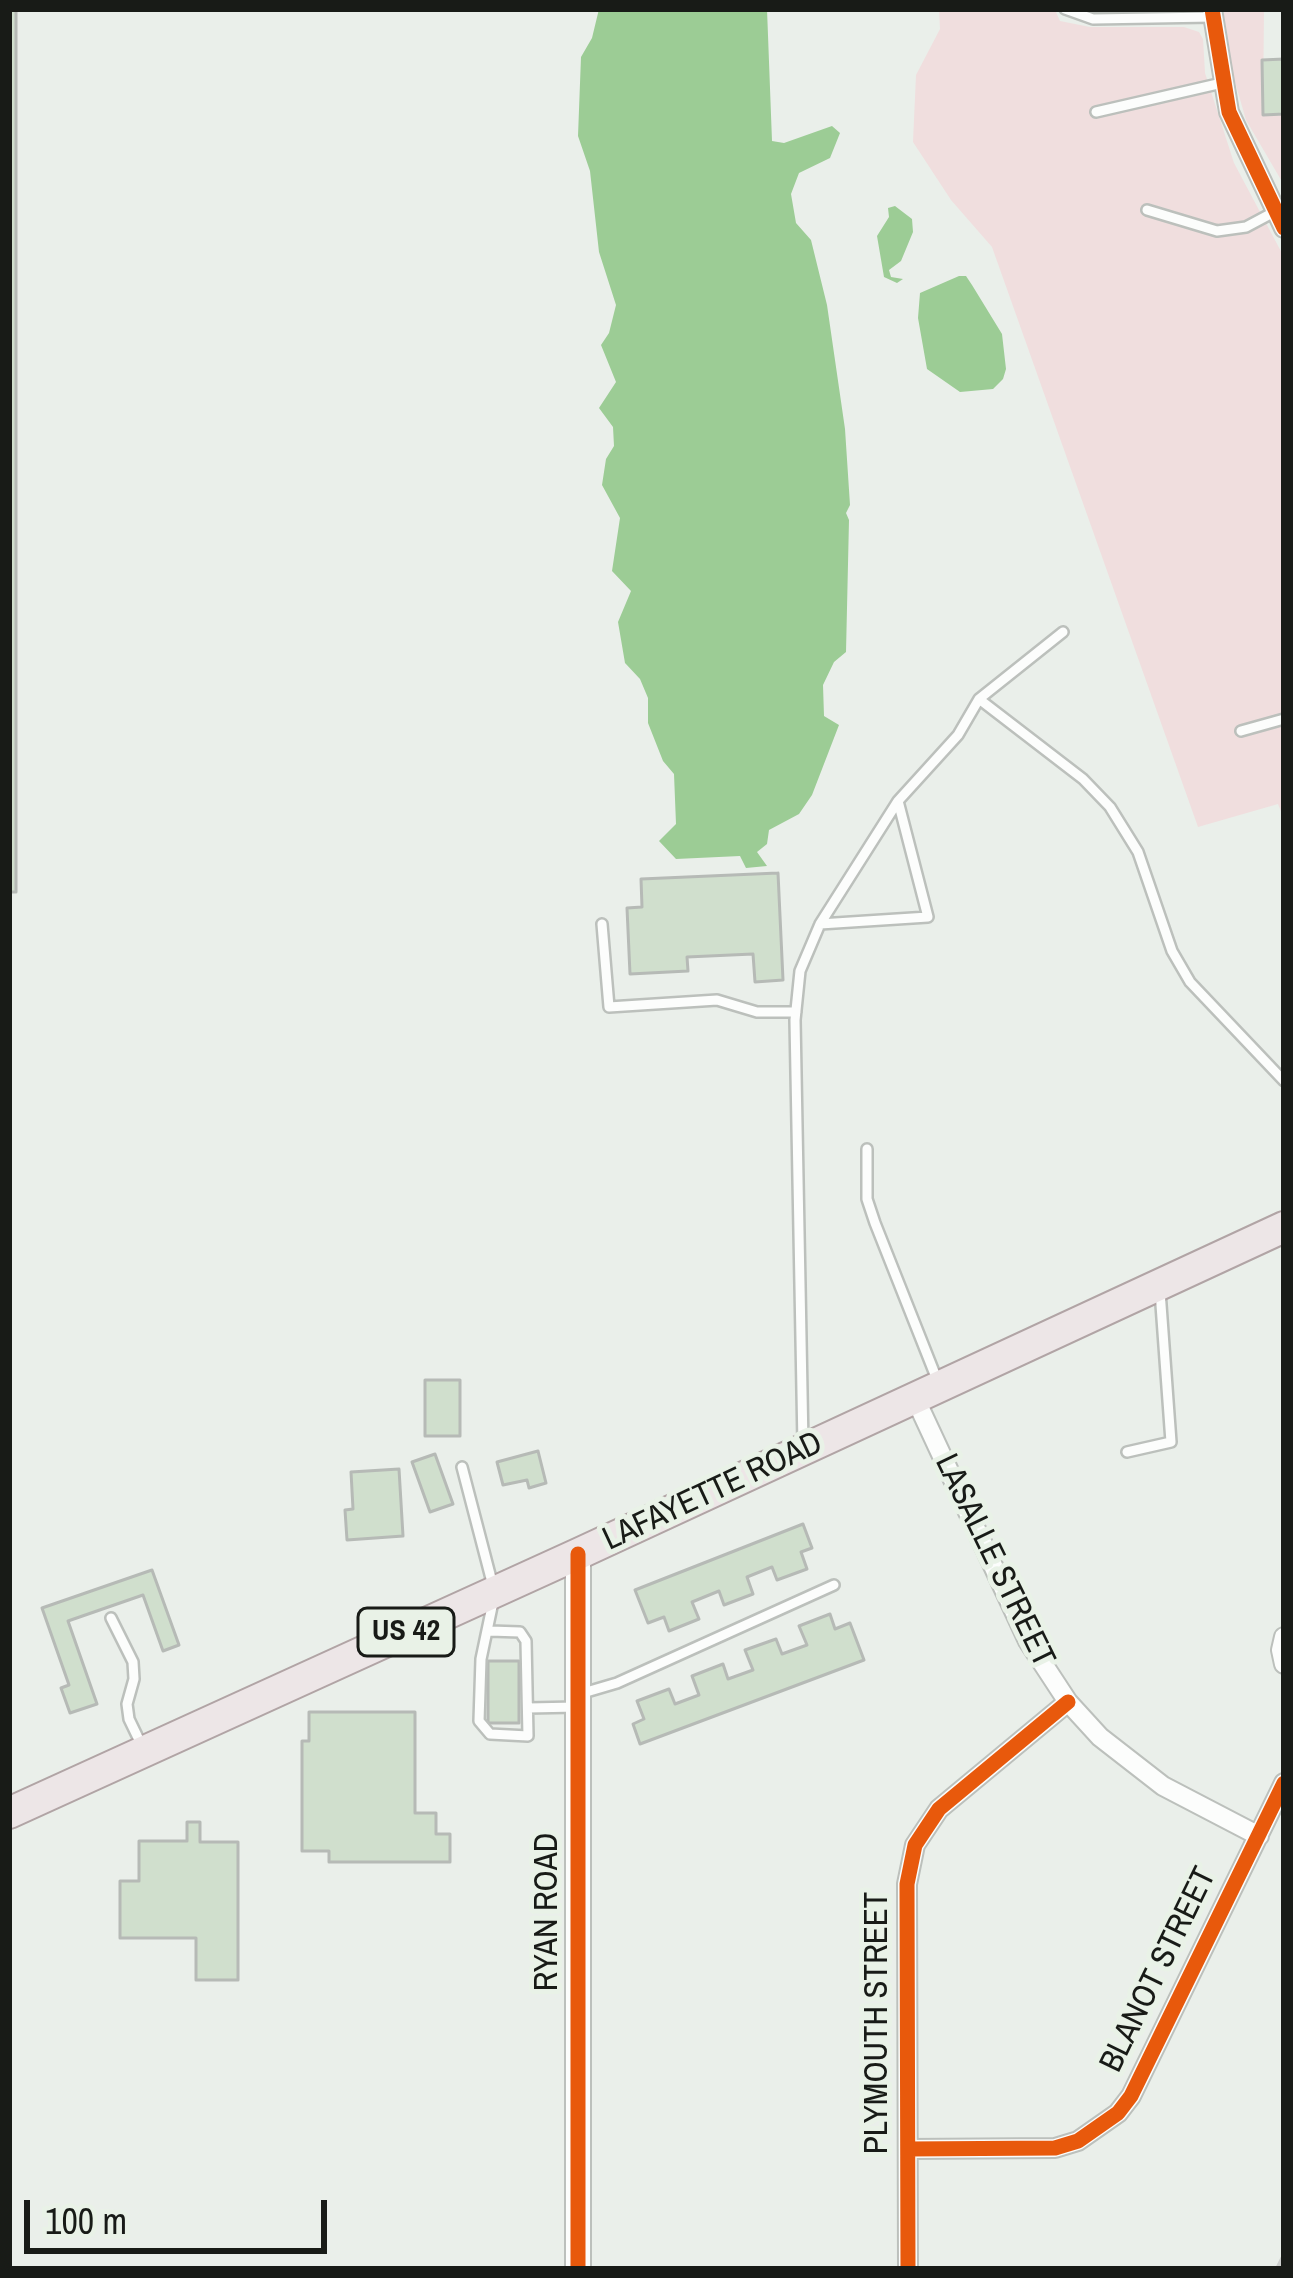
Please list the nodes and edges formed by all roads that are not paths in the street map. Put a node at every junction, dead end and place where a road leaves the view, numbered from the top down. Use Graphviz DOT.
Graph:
graph roads {
  1 [pos="1065,9"];
  2 [pos="1212,13"];
  3 [pos="1222,82"];
  4 [pos="1096,112"];
  5 [pos="1148,210"];
  6 [pos="1280,219"];
  7 [pos="1063,632"];
  8 [pos="979,699"];
  9 [pos="1284,719"];
  10 [pos="1241,730"];
  11 [pos="898,801"];
  12 [pos="602,924"];
  13 [pos="820,924"];
  14 [pos="796,1012"];
  15 [pos="1284,1081"];
  16 [pos="867,1148"];
  17 [pos="1284,1227"];
  18 [pos="1159,1285"];
  19 [pos="928,1393"];
  20 [pos="803,1450"];
  21 [pos="1127,1452"];
  22 [pos="462,1467"];
  23 [pos="578,1554"];
  24 [pos="834,1585"];
  25 [pos="494,1593"];
  26 [pos="111,1618"];
  27 [pos="490,1631"];
  28 [pos="1284,1637"];
  29 [pos="1284,1664"];
  30 [pos="578,1701"];
  31 [pos="1068,1702"];
  32 [pos="528,1708"];
  33 [pos="144,1750"];
  34 [pos="1284,1783"];
  35 [pos="9,1813"];
  36 [pos="1259,1836"];
  37 [pos="908,2149"];
  38 [pos="578,2269"];
  39 [pos="908,2269"];
  1 -- 2 [label="lane"];
  2 -- 3 [label="street"];
  3 -- 4 [label="lane"];
  3 -- 6 [label="street"];
  5 -- 6 [label="lane"];
  7 -- 8 [label="lane"];
  8 -- 11 [label="lane"];
  8 -- 15 [label="lane"];
  9 -- 10 [label="lane"];
  11 -- 13 [label="lane"];
  11 -- 13 [label="lane"];
  12 -- 14 [label="lane"];
  13 -- 14 [label="lane"];
  14 -- 20 [label="lane"];
  16 -- 19 [label="lane"];
  17 -- 18 [label="main road, LAFAYETTE ROAD / US 42"];
  18 -- 19 [label="main road, LAFAYETTE ROAD / US 42"];
  18 -- 21 [label="lane"];
  19 -- 20 [label="main road, LAFAYETTE ROAD / US 42"];
  19 -- 31 [label="street, LASALLE STREET"];
  20 -- 23 [label="main road, LAFAYETTE ROAD / US 42"];
  22 -- 25 [label="lane"];
  23 -- 25 [label="main road, LAFAYETTE ROAD / US 42"];
  23 -- 30 [label="street, RYAN ROAD"];
  24 -- 30 [label="lane"];
  25 -- 27 [label="lane"];
  25 -- 33 [label="main road, LAFAYETTE ROAD / US 42"];
  26 -- 33 [label="lane"];
  27 -- 32 [label="lane"];
  27 -- 32 [label="lane"];
  28 -- 29 [label="street"];
  30 -- 32 [label="lane"];
  30 -- 38 [label="street, RYAN ROAD"];
  31 -- 36 [label="street, LASALLE STREET"];
  31 -- 37 [label="street, PLYMOUTH STREET"];
  33 -- 35 [label="main road, LAFAYETTE ROAD / US 42"];
  34 -- 36 [label="street, BLANOT STREET"];
  36 -- 37 [label="street, BLANOT STREET"];
  37 -- 39 [label="street, PLYMOUTH STREET"];
}
